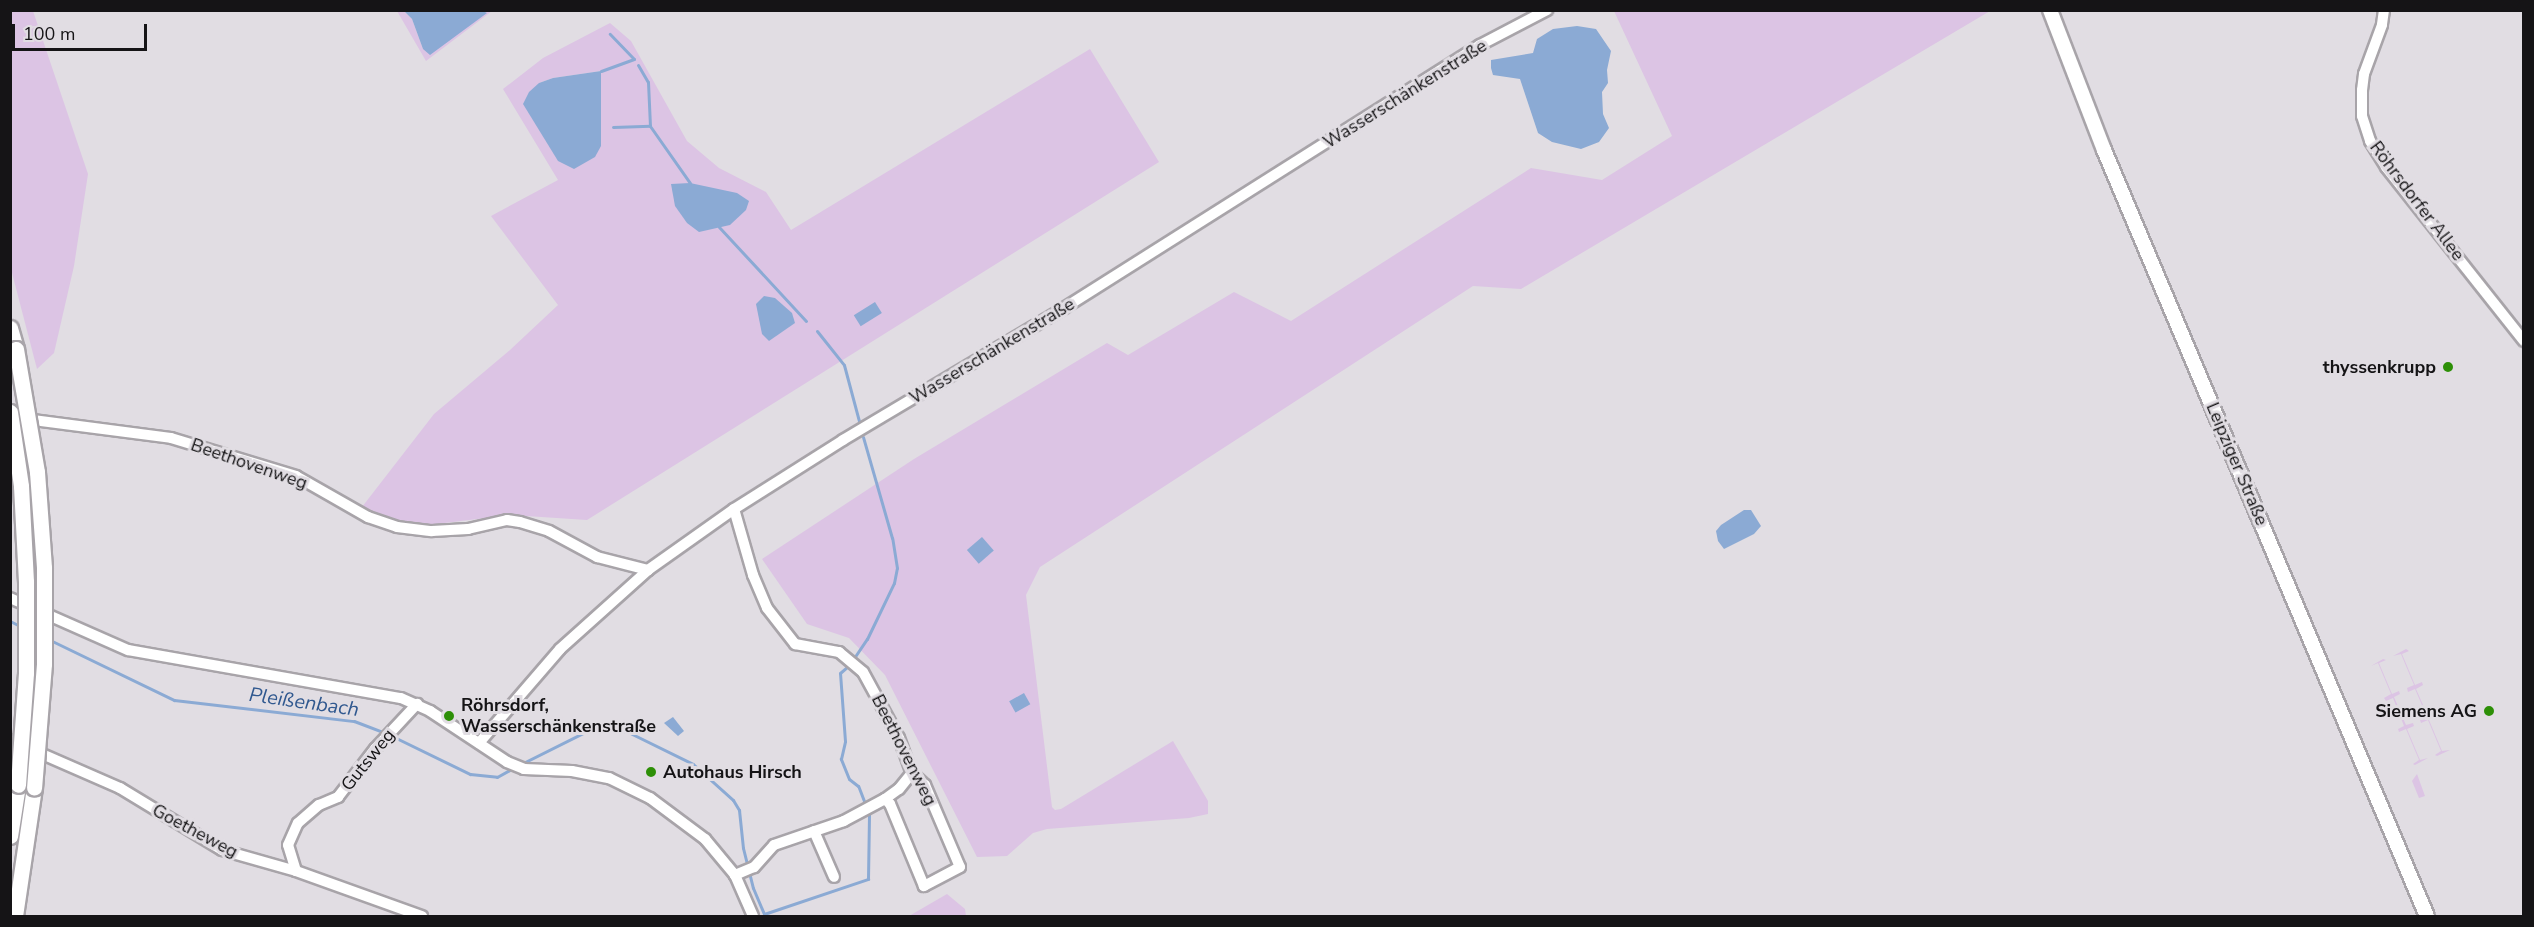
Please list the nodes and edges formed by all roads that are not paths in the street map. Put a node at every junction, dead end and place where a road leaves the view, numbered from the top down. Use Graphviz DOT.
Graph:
graph roads {
  1 [pos="1547,10"];
  2 [pos="2050,10"];
  3 [pos="2384,10"];
  4 [pos="10,328"];
  5 [pos="2523,340"];
  6 [pos="10,412"];
  7 [pos="10,417"];
  8 [pos="734,509"];
  9 [pos="648,570"];
  10 [pos="10,598"];
  11 [pos="417,704"];
  12 [pos="10,740"];
  13 [pos="479,743"];
  14 [pos="912,773"];
  15 [pos="885,799"];
  16 [pos="814,831"];
  17 [pos="10,836"];
  18 [pos="296,871"];
  19 [pos="744,871"];
  20 [pos="834,877"];
  21 [pos="15,916"];
  22 [pos="422,916"];
  23 [pos="753,916"];
  24 [pos="2427,916"];
  1 -- 8 [label="street, Wasserschänkenstraße"];
  2 -- 24 [label="main road, Leipziger Straße"];
  3 -- 5 [label="street, Röhrsdorfer Allee"];
  4 -- 21 [label="highway, bridge"];
  6 -- 17 [label="highway, bridge"];
  7 -- 9 [label="street, Beethovenweg"];
  8 -- 9 [label="street, Wasserschänkenstraße"];
  8 -- 14 [label="street, Beethovenweg"];
  9 -- 13 [label="street, Wasserschänkenstraße"];
  10 -- 11 [label="street"];
  11 -- 13 [label="street"];
  11 -- 18 [label="street, Gutsweg"];
  12 -- 18 [label="street, Goetheweg"];
  13 -- 19 [label="street"];
  14 -- 15 [label="street"];
  14 -- 15 [label="street, Beethovenweg"];
  15 -- 16 [label="street"];
  16 -- 19 [label="street"];
  16 -- 20 [label="street"];
  18 -- 22 [label="street, Goetheweg"];
  19 -- 23 [label="street"];
}
